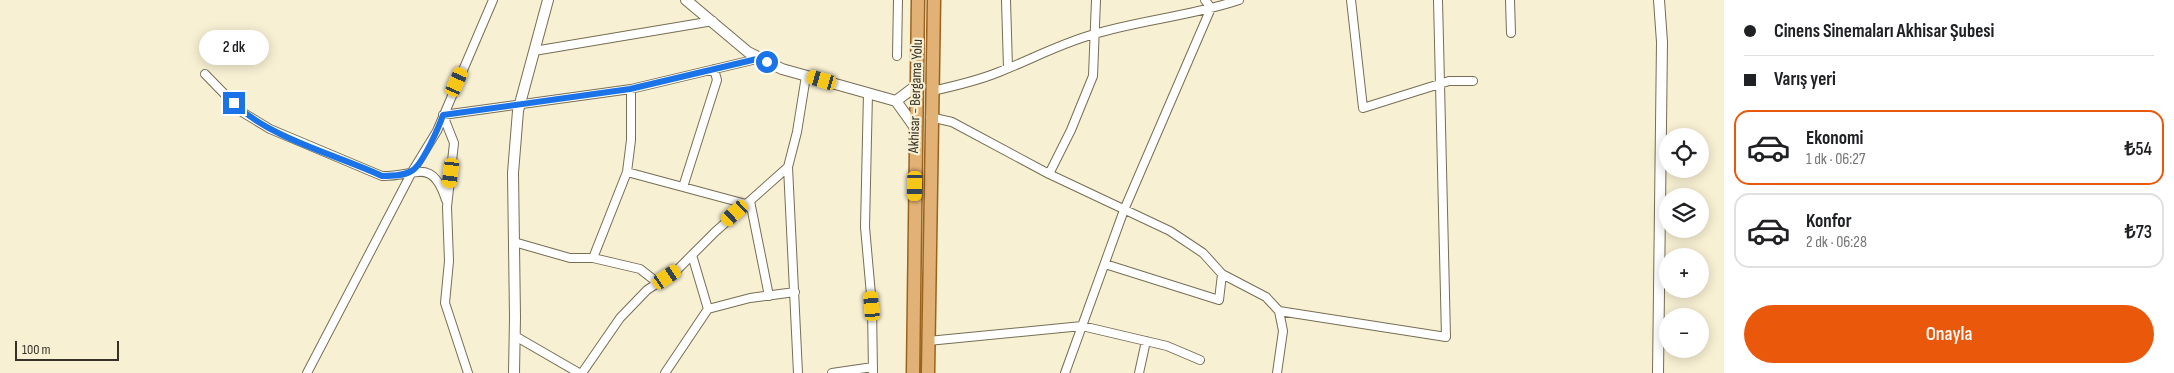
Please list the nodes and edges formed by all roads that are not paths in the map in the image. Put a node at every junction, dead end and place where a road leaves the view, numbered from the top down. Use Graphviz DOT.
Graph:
graph roads {
  1 [pos="493,0"];
  2 [pos="548,0"];
  3 [pos="686,0"];
  4 [pos="898,0"];
  5 [pos="918,0"];
  6 [pos="934,0"];
  7 [pos="1006,0"];
  8 [pos="1096,0"];
  9 [pos="1205,0"];
  10 [pos="1239,0"];
  11 [pos="1352,0"];
  12 [pos="1438,0"];
  13 [pos="1510,0"];
  14 [pos="1660,0"];
  15 [pos="1211,8"];
  16 [pos="713,22"];
  17 [pos="1511,33"];
  18 [pos="1094,34"];
  19 [pos="534,51"];
  20 [pos="897,56"];
  21 [pos="761,58"];
  22 [pos="1008,68"];
  23 [pos="714,69"];
  24 [pos="205,74"];
  25 [pos="806,76"];
  26 [pos="1473,81"];
  27 [pos="917,85"];
  28 [pos="1442,85"];
  29 [pos="630,89"];
  30 [pos="932,91"];
  31 [pos="868,93"];
  32 [pos="896,101"];
  33 [pos="521,103"];
  34 [pos="443,115"];
  35 [pos="930,117"];
  36 [pos="916,129"];
  37 [pos="788,167"];
  38 [pos="413,170"];
  39 [pos="627,172"];
  40 [pos="1049,174"];
  41 [pos="683,187"];
  42 [pos="748,202"];
  43 [pos="447,203"];
  44 [pos="1124,210"];
  45 [pos="514,242"];
  46 [pos="692,255"];
  47 [pos="593,258"];
  48 [pos="1105,264"];
  49 [pos="1222,274"];
  50 [pos="658,282"];
  51 [pos="795,292"];
  52 [pos="769,296"];
  53 [pos="708,309"];
  54 [pos="1279,310"];
  55 [pos="1082,326"];
  56 [pos="515,336"];
  57 [pos="928,341"];
  58 [pos="1146,341"];
  59 [pos="1200,360"];
  60 [pos="873,370"];
  61 [pos="307,373"];
  62 [pos="468,373"];
  63 [pos="514,373"];
  64 [pos="580,373"];
  65 [pos="665,373"];
  66 [pos="798,373"];
  67 [pos="832,373"];
  68 [pos="913,373"];
  69 [pos="928,373"];
  70 [pos="1065,373"];
  71 [pos="1139,373"];
  72 [pos="1277,373"];
  73 [pos="1658,373"];
  1 -- 34 [label="street"];
  2 -- 19 [label="street"];
  3 -- 16 [label="street"];
  4 -- 20 [label="street"];
  5 -- 27 [label="main road, Akhisar - Bergama Yolu"];
  6 -- 30 [label="main road, Akhisar - Bergama Yolu"];
  7 -- 22 [label="street"];
  8 -- 18 [label="street"];
  9 -- 15 [label="street"];
  10 -- 15 [label="street"];
  11 -- 28 [label="street"];
  12 -- 28 [label="street"];
  13 -- 17 [label="street"];
  14 -- 73 [label="street"];
  15 -- 18 [label="street"];
  15 -- 44 [label="street"];
  16 -- 19 [label="street"];
  16 -- 21 [label="street"];
  18 -- 22 [label="street"];
  18 -- 40 [label="street"];
  19 -- 33 [label="street"];
  21 -- 23 [label="street"];
  21 -- 25 [label="street"];
  22 -- 30 [label="street"];
  23 -- 29 [label="street"];
  23 -- 41 [label="street"];
  24 -- 38 [label="street"];
  25 -- 31 [label="street"];
  25 -- 37 [label="street"];
  26 -- 28 [label="street"];
  27 -- 32 [label="street"];
  27 -- 36 [label="main road, Akhisar - Bergama Yolu"];
  28 -- 54 [label="street"];
  29 -- 33 [label="street"];
  29 -- 39 [label="street"];
  30 -- 35 [label="main road, Akhisar - Bergama Yolu"];
  31 -- 32 [label="street"];
  31 -- 60 [label="street"];
  32 -- 36 [label="street"];
  33 -- 34 [label="street"];
  33 -- 45 [label="street"];
  34 -- 38 [label="street"];
  34 -- 43 [label="street"];
  35 -- 40 [label="street"];
  35 -- 57 [label="main road, Akhisar - Bergama Yolu"];
  36 -- 68 [label="main road, Akhisar - Bergama Yolu"];
  37 -- 42 [label="street"];
  37 -- 51 [label="street"];
  38 -- 43 [label="street"];
  38 -- 61 [label="street"];
  39 -- 41 [label="street"];
  39 -- 47 [label="street"];
  40 -- 44 [label="street"];
  41 -- 42 [label="street"];
  42 -- 46 [label="street"];
  42 -- 52 [label="street"];
  43 -- 62 [label="street"];
  44 -- 48 [label="street"];
  44 -- 49 [label="street"];
  45 -- 47 [label="street"];
  45 -- 56 [label="street"];
  46 -- 50 [label="street"];
  46 -- 53 [label="street"];
  47 -- 50 [label="street"];
  48 -- 49 [label="street"];
  48 -- 55 [label="street"];
  49 -- 54 [label="street"];
  50 -- 64 [label="street"];
  51 -- 52 [label="street"];
  51 -- 66 [label="street"];
  52 -- 53 [label="street"];
  53 -- 65 [label="street"];
  54 -- 72 [label="street"];
  55 -- 57 [label="street"];
  55 -- 58 [label="street"];
  55 -- 70 [label="street"];
  56 -- 63 [label="street"];
  56 -- 64 [label="street"];
  57 -- 69 [label="main road, Akhisar - Bergama Yolu"];
  58 -- 59 [label="street"];
  58 -- 71 [label="street"];
  60 -- 67 [label="street"];
}
